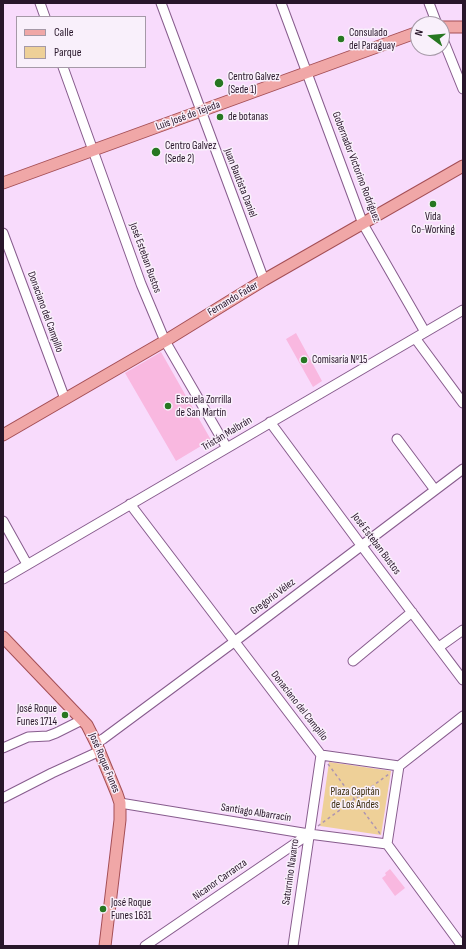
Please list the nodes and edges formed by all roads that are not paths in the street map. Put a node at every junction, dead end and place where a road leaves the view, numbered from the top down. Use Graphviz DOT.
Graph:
graph roads {
  1 [pos="40,3"];
  2 [pos="161,3"];
  3 [pos="281,3"];
  4 [pos="429,3"];
  5 [pos="45,16"];
  6 [pos="434,16"];
  7 [pos="450,27"];
  8 [pos="463,27"];
  9 [pos="410,35"];
  10 [pos="450,56"];
  11 [pos="63,68"];
  12 [pos="307,72"];
  13 [pos="463,89"];
  14 [pos="200,111"];
  15 [pos="94,151"];
  16 [pos="463,166"];
  17 [pos="3,184"];
  18 [pos="363,224"];
  19 [pos="3,233"];
  20 [pos="264,280"];
  21 [pos="463,310"];
  22 [pos="425,332"];
  23 [pos="416,338"];
  24 [pos="164,341"];
  25 [pos="65,399"];
  26 [pos="463,403"];
  27 [pos="270,422"];
  28 [pos="3,435"];
  29 [pos="397,440"];
  30 [pos="226,448"];
  31 [pos="463,469"];
  32 [pos="435,490"];
  33 [pos="130,504"];
  34 [pos="3,521"];
  35 [pos="361,546"];
  36 [pos="27,564"];
  37 [pos="3,579"];
  38 [pos="412,612"];
  39 [pos="463,630"];
  40 [pos="3,637"];
  41 [pos="234,642"];
  42 [pos="439,648"];
  43 [pos="353,660"];
  44 [pos="463,680"];
  45 [pos="463,716"];
  46 [pos="82,720"];
  47 [pos="98,747"];
  48 [pos="3,748"];
  49 [pos="321,755"];
  50 [pos="399,766"];
  51 [pos="3,798"];
  52 [pos="120,803"];
  53 [pos="309,834"];
  54 [pos="388,844"];
  55 [pos="104,946"];
  56 [pos="145,946"];
  57 [pos="293,946"];
  58 [pos="462,946"];
  1 -- 5 [label="street"];
  2 -- 14 [label="street, Juan Bautista Daniel"];
  3 -- 12 [label="street, Gobernador Victorino Rodríguez"];
  4 -- 6 [label="street"];
  7 -- 8 [label="main road"];
  9 -- 12 [label="main road, Luis José de Tejeda"];
  10 -- 13 [label="street"];
  11 -- 15 [label="street, José Esteban Bustos"];
  12 -- 14 [label="main road, Luis José de Tejeda"];
  12 -- 18 [label="street, Gobernador Victorino Rodríguez"];
  14 -- 15 [label="main road, Luis José de Tejeda"];
  14 -- 20 [label="street, Juan Bautista Daniel"];
  15 -- 17 [label="main road, Luis José de Tejeda"];
  15 -- 24 [label="street, José Esteban Bustos"];
  16 -- 18 [label="main road, Fernando Fader"];
  18 -- 20 [label="main road, Fernando Fader"];
  18 -- 22 [label="street, Gobernador Victorino Rodríguez"];
  19 -- 25 [label="street, Donaciano del Campillo"];
  20 -- 24 [label="main road, Fernando Fader"];
  21 -- 22 [label="street, Tristán Malbrán"];
  22 -- 23 [label="street, Tristán Malbrán"];
  23 -- 26 [label="street"];
  23 -- 27 [label="street, Tristán Malbrán"];
  24 -- 25 [label="main road, Fernando Fader"];
  24 -- 30 [label="street, José Esteban Bustos"];
  25 -- 28 [label="main road, Fernando Fader"];
  27 -- 30 [label="street, Tristán Malbrán"];
  27 -- 35 [label="street, José Esteban Bustos"];
  29 -- 32 [label="street"];
  30 -- 33 [label="street, Tristán Malbrán"];
  31 -- 32 [label="street, Gregorio Vélez"];
  32 -- 35 [label="street, Gregorio Vélez"];
  33 -- 36 [label="street, Tristán Malbrán"];
  33 -- 41 [label="street, Donaciano del Campillo"];
  34 -- 36 [label="street"];
  35 -- 38 [label="street, José Esteban Bustos"];
  35 -- 41 [label="street, Gregorio Vélez"];
  36 -- 37 [label="street, Tristán Malbrán"];
  38 -- 42 [label="street, José Esteban Bustos"];
  38 -- 43 [label="street"];
  39 -- 42 [label="street"];
  40 -- 46 [label="main road, José Roque Funes"];
  41 -- 47 [label="street, Gregorio Vélez"];
  41 -- 49 [label="street, Donaciano del Campillo"];
  42 -- 44 [label="street, José Esteban Bustos"];
  45 -- 50 [label="street"];
  46 -- 47 [label="main road, José Roque Funes"];
  46 -- 48 [label="street"];
  47 -- 51 [label="street, Gregorio Vélez"];
  47 -- 52 [label="main road, José Roque Funes"];
  49 -- 50 [label="street, Donaciano del Campillo"];
  49 -- 53 [label="street, Saturnino Navarro"];
  50 -- 54 [label="street"];
  52 -- 53 [label="street, Santiago Albarracín"];
  52 -- 55 [label="main road, José Roque Funes"];
  53 -- 54 [label="street, Santiago Albarracín"];
  53 -- 56 [label="street, Nicanor Carranza"];
  53 -- 57 [label="street, Saturnino Navarro"];
  54 -- 58 [label="street"];
}
